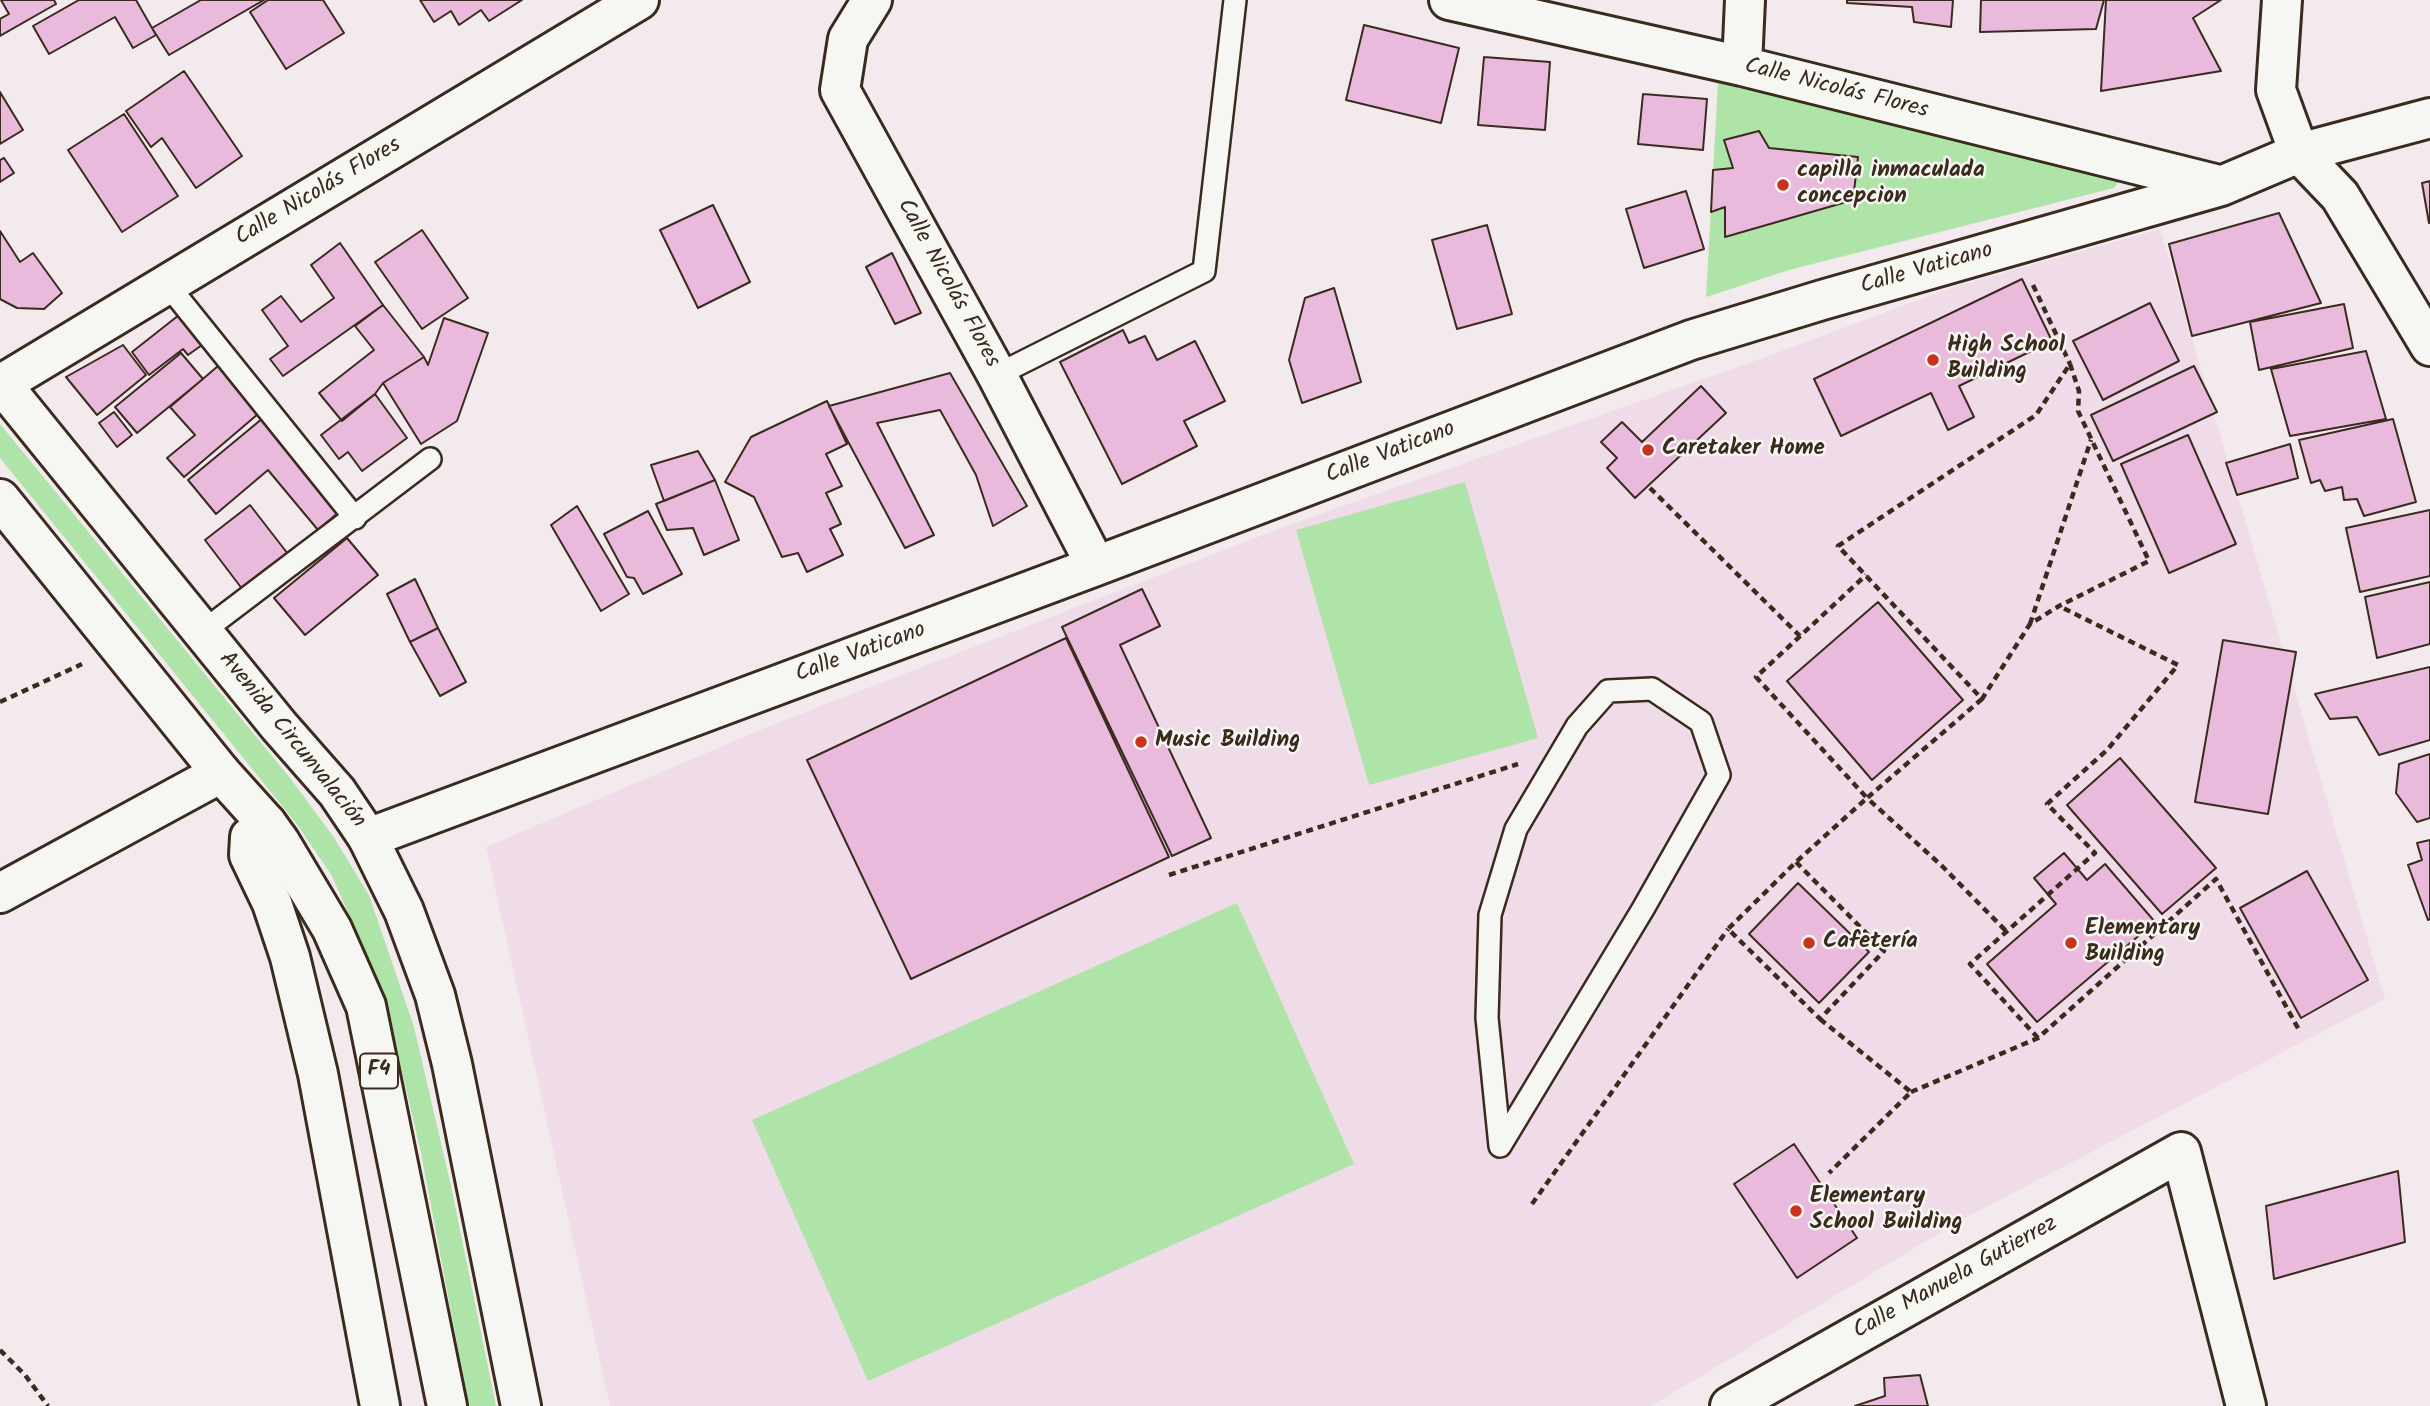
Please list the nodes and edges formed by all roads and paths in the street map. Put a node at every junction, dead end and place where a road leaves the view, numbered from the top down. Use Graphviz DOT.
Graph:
graph roads {
  1 [pos="639,0"];
  2 [pos="872,0"];
  3 [pos="1235,0"];
  4 [pos="1449,0"];
  5 [pos="1745,0"];
  6 [pos="2281,0"];
  7 [pos="1742,66"];
  8 [pos="2430,118"];
  9 [pos="2299,153"];
  10 [pos="2221,186"];
  11 [pos="167,284"];
  12 [pos="2033,285"];
  13 [pos="2430,346"];
  14 [pos="2070,365"];
  15 [pos="997,375"];
  16 [pos="1,383"];
  17 [pos="2091,439"];
  18 [pos="430,459"];
  19 [pos="1650,488"];
  20 [pos="0,499"];
  21 [pos="355,517"];
  22 [pos="1096,566"];
  23 [pos="1866,575"];
  24 [pos="2059,606"];
  25 [pos="2030,624"];
  26 [pos="202,632"];
  27 [pos="1800,636"];
  28 [pos="120,646"];
  29 [pos="1982,699"];
  30 [pos="0,702"];
  31 [pos="1519,763"];
  32 [pos="221,773"];
  33 [pos="1867,798"];
  34 [pos="267,824"];
  35 [pos="368,838"];
  36 [pos="1796,862"];
  37 [pos="1169,875"];
  38 [pos="0,893"];
  39 [pos="1728,929"];
  40 [pos="2006,932"];
  41 [pos="1820,1019"];
  42 [pos="2299,1030"];
  43 [pos="2038,1038"];
  44 [pos="1911,1092"];
  45 [pos="1500,1146"];
  46 [pos="1829,1173"];
  47 [pos="1532,1204"];
  48 [pos="0,1350"];
  49 [pos="48,1406"];
  50 [pos="380,1406"];
  51 [pos="447,1406"];
  52 [pos="521,1406"];
  53 [pos="1730,1406"];
  54 [pos="2246,1406"];
  1 -- 11 [label="main road, Calle Nicolás Flores"];
  2 -- 15 [label="main road, Calle Nicolás Flores"];
  3 -- 15 [label="lane"];
  4 -- 7 [label="main road, Calle Nicolás Flores"];
  5 -- 7 [label="main road"];
  6 -- 9 [label="main road"];
  7 -- 10 [label="main road, Calle Nicolás Flores"];
  8 -- 9 [label="main road, Calle Vaticano"];
  9 -- 10 [label="main road, Calle Vaticano"];
  9 -- 13 [label="main road"];
  10 -- 22 [label="main road, Calle Vaticano"];
  11 -- 16 [label="main road, Calle Nicolás Flores"];
  11 -- 21 [label="lane"];
  12 -- 14 [label="path"];
  14 -- 17 [label="path"];
  14 -- 23 [label="path"];
  15 -- 22 [label="main road, Calle Nicolás Flores"];
  16 -- 26 [label="main road, Avenida Circunvalación"];
  17 -- 24 [label="path"];
  17 -- 25 [label="path"];
  18 -- 21 [label="lane"];
  19 -- 27 [label="path"];
  20 -- 28 [label="main road, F4"];
  21 -- 26 [label="lane"];
  22 -- 35 [label="main road, Calle Vaticano"];
  23 -- 27 [label="path"];
  23 -- 29 [label="path"];
  24 -- 25 [label="path"];
  24 -- 40 [label="path"];
  25 -- 29 [label="path"];
  26 -- 35 [label="main road, Avenida Circunvalación"];
  27 -- 33 [label="path"];
  28 -- 30 [label="path"];
  28 -- 32 [label="main road, F4"];
  29 -- 33 [label="path"];
  31 -- 37 [label="path"];
  32 -- 34 [label="main road, F4"];
  32 -- 38 [label="main road"];
  33 -- 36 [label="path"];
  33 -- 40 [label="path"];
  34 -- 50 [label="main road"];
  34 -- 51 [label="main road, F4"];
  35 -- 52 [label="main road, Avenida Circunvalación"];
  36 -- 39 [label="path"];
  36 -- 41 [label="path"];
  39 -- 41 [label="path"];
  39 -- 47 [label="path"];
  40 -- 43 [label="path"];
  41 -- 44 [label="path"];
  42 -- 43 [label="path"];
  43 -- 44 [label="path"];
  44 -- 46 [label="path"];
  45 -- 45 [label="lane"];
  48 -- 49 [label="path"];
  53 -- 54 [label="main road, Calle Manuela Gutierrez"];
}
